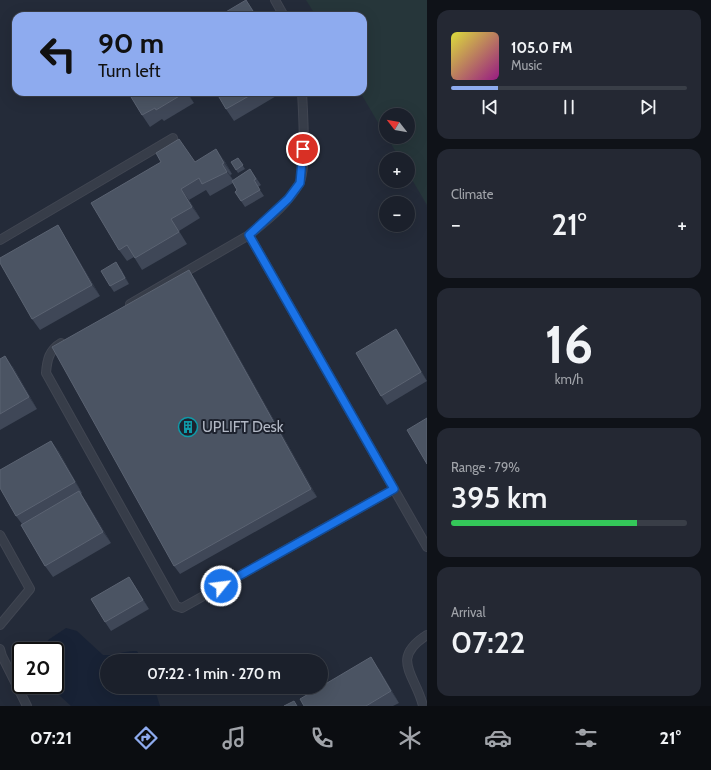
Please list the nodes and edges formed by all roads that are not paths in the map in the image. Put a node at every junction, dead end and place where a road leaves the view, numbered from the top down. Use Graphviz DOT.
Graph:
graph roads {
  1 [pos="275,0"];
  2 [pos="282,12"];
  3 [pos="302,96"];
  4 [pos="174,138"];
  5 [pos="249,235"];
  6 [pos="0,240"];
  7 [pos="119,310"];
  8 [pos="71,338"];
  9 [pos="394,489"];
  10 [pos="0,535"];
  11 [pos="427,547"];
  12 [pos="0,625"];
  13 [pos="427,635"];
  14 [pos="0,649"];
  15 [pos="27,706"];
  16 [pos="423,706"];
  1 -- 2 [label="lane"];
  3 -- 5 [label="lane"];
  4 -- 6 [label="lane"];
  5 -- 7 [label="lane"];
  5 -- 9 [label="lane"];
  8 -- 9 [label="lane"];
  9 -- 11 [label="lane"];
  10 -- 12 [label="lane"];
  13 -- 16 [label="lane"];
  14 -- 15 [label="lane"];
}
